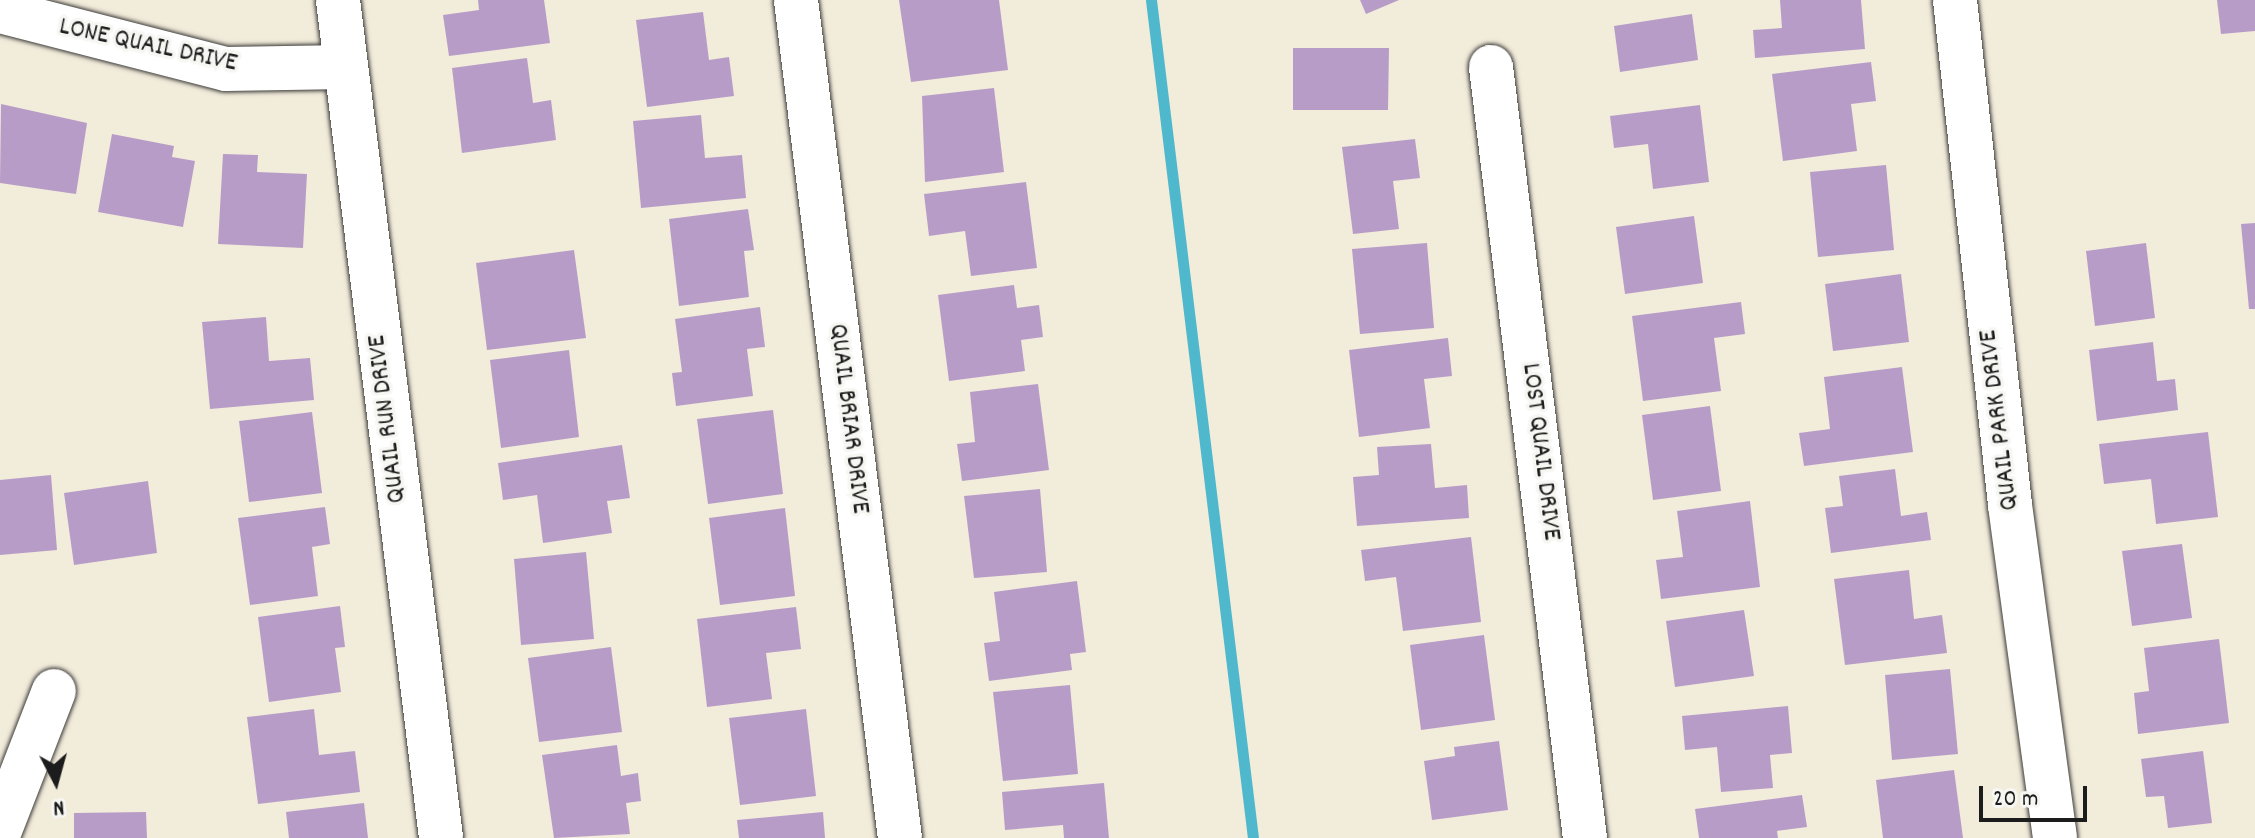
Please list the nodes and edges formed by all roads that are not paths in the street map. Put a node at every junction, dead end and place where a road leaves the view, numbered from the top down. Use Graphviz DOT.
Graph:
graph roads {
  1 [pos="338,0"];
  2 [pos="796,0"];
  3 [pos="1955,0"];
  4 [pos="0,11"];
  5 [pos="346,67"];
  6 [pos="1491,67"];
  7 [pos="54,691"];
  8 [pos="0,830"];
  9 [pos="441,838"];
  10 [pos="900,838"];
  11 [pos="1585,838"];
  12 [pos="2055,838"];
  1 -- 5 [label="street, QUAIL RUN DRIVE"];
  2 -- 10 [label="street, QUAIL BRIAR DRIVE"];
  3 -- 12 [label="street, QUAIL PARK DRIVE"];
  4 -- 5 [label="street, LONE QUAIL DRIVE"];
  5 -- 9 [label="street, QUAIL RUN DRIVE"];
  6 -- 11 [label="street, LOST QUAIL DRIVE"];
  7 -- 8 [label="street"];
}
